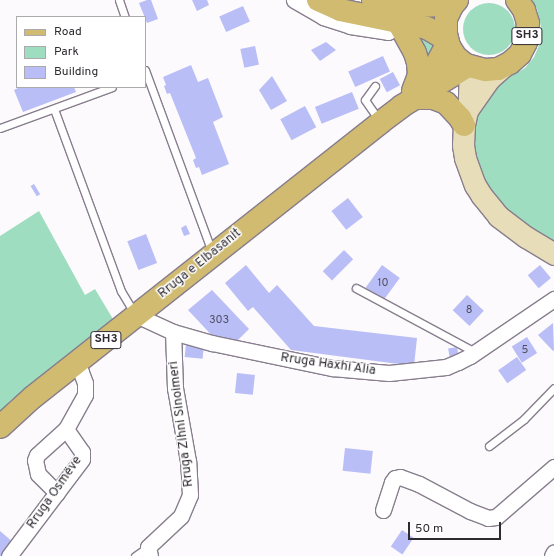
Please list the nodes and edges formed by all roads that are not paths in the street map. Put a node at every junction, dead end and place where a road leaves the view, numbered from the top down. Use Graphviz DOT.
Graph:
graph roads {
  1 [pos="119,0"];
  2 [pos="294,0"];
  3 [pos="318,0"];
  4 [pos="373,0"];
  5 [pos="456,0"];
  6 [pos="517,0"];
  7 [pos="395,9"];
  8 [pos="125,16"];
  9 [pos="448,42"];
  10 [pos="469,66"];
  11 [pos="504,66"];
  12 [pos="146,76"];
  13 [pos="375,86"];
  14 [pos="109,88"];
  15 [pos="411,98"];
  16 [pos="54,109"];
  17 [pos="466,117"];
  18 [pos="381,122"];
  19 [pos="0,128"];
  20 [pos="213,254"];
  21 [pos="554,254"];
  22 [pos="356,288"];
  23 [pos="554,299"];
  24 [pos="136,315"];
  25 [pos="173,332"];
  26 [pos="475,352"];
  27 [pos="76,363"];
  28 [pos="554,388"];
  29 [pos="0,426"];
  30 [pos="66,429"];
  31 [pos="489,446"];
  32 [pos="554,467"];
  33 [pos="57,493"];
  34 [pos="383,510"];
  35 [pos="149,552"];
  36 [pos="554,552"];
  37 [pos="9,556"];
  38 [pos="135,556"];
  39 [pos="552,556"];
  1 -- 8 [label="lane"];
  2 -- 7 [label="street"];
  3 -- 7 [label="main road"];
  4 -- 7 [label="main road"];
  5 -- 7 [label="main road"];
  5 -- 9 [label="main road, SH3"];
  6 -- 11 [label="main road, SH3"];
  7 -- 9 [label="main road"];
  7 -- 15 [label="main road"];
  9 -- 10 [label="main road"];
  9 -- 15 [label="main road, Rruga e Elbasanit / SH3"];
  10 -- 11 [label="main road, SH3"];
  10 -- 15 [label="main road, Rruga e Elbasanit / SH3"];
  10 -- 17 [label="main road"];
  11 -- 17 [label="main road"];
  12 -- 20 [label="lane"];
  13 -- 18 [label="lane"];
  14 -- 16 [label="lane"];
  15 -- 17 [label="main road"];
  15 -- 18 [label="main road, Rruga e Elbasanit / SH3"];
  16 -- 19 [label="lane"];
  16 -- 24 [label="lane"];
  17 -- 21 [label="main road"];
  18 -- 20 [label="main road, Rruga e Elbasanit / SH3"];
  20 -- 24 [label="main road, Rruga e Elbasanit / SH3"];
  22 -- 26 [label="lane"];
  23 -- 26 [label="street, Rruga Haxhi Alia"];
  24 -- 25 [label="street, Rruga Haxhi Alia"];
  24 -- 27 [label="main road, Rruga e Elbasanit / SH3"];
  25 -- 26 [label="street, Rruga Haxhi Alia"];
  25 -- 35 [label="street, Rruga Zihni Sinoimeri"];
  27 -- 29 [label="main road, Rruga e Elbasanit / SH3"];
  27 -- 30 [label="street, Rruga Osmëve"];
  28 -- 31 [label="lane"];
  30 -- 33 [label="street, Rruga Osmëve"];
  30 -- 33 [label="street, Rruga Osmëve"];
  32 -- 34 [label="street"];
  33 -- 37 [label="street, Rruga Osmëve"];
  35 -- 38 [label="lane, Rruga Zihni Sinoimeri"];
  36 -- 39 [label="street"];
}
